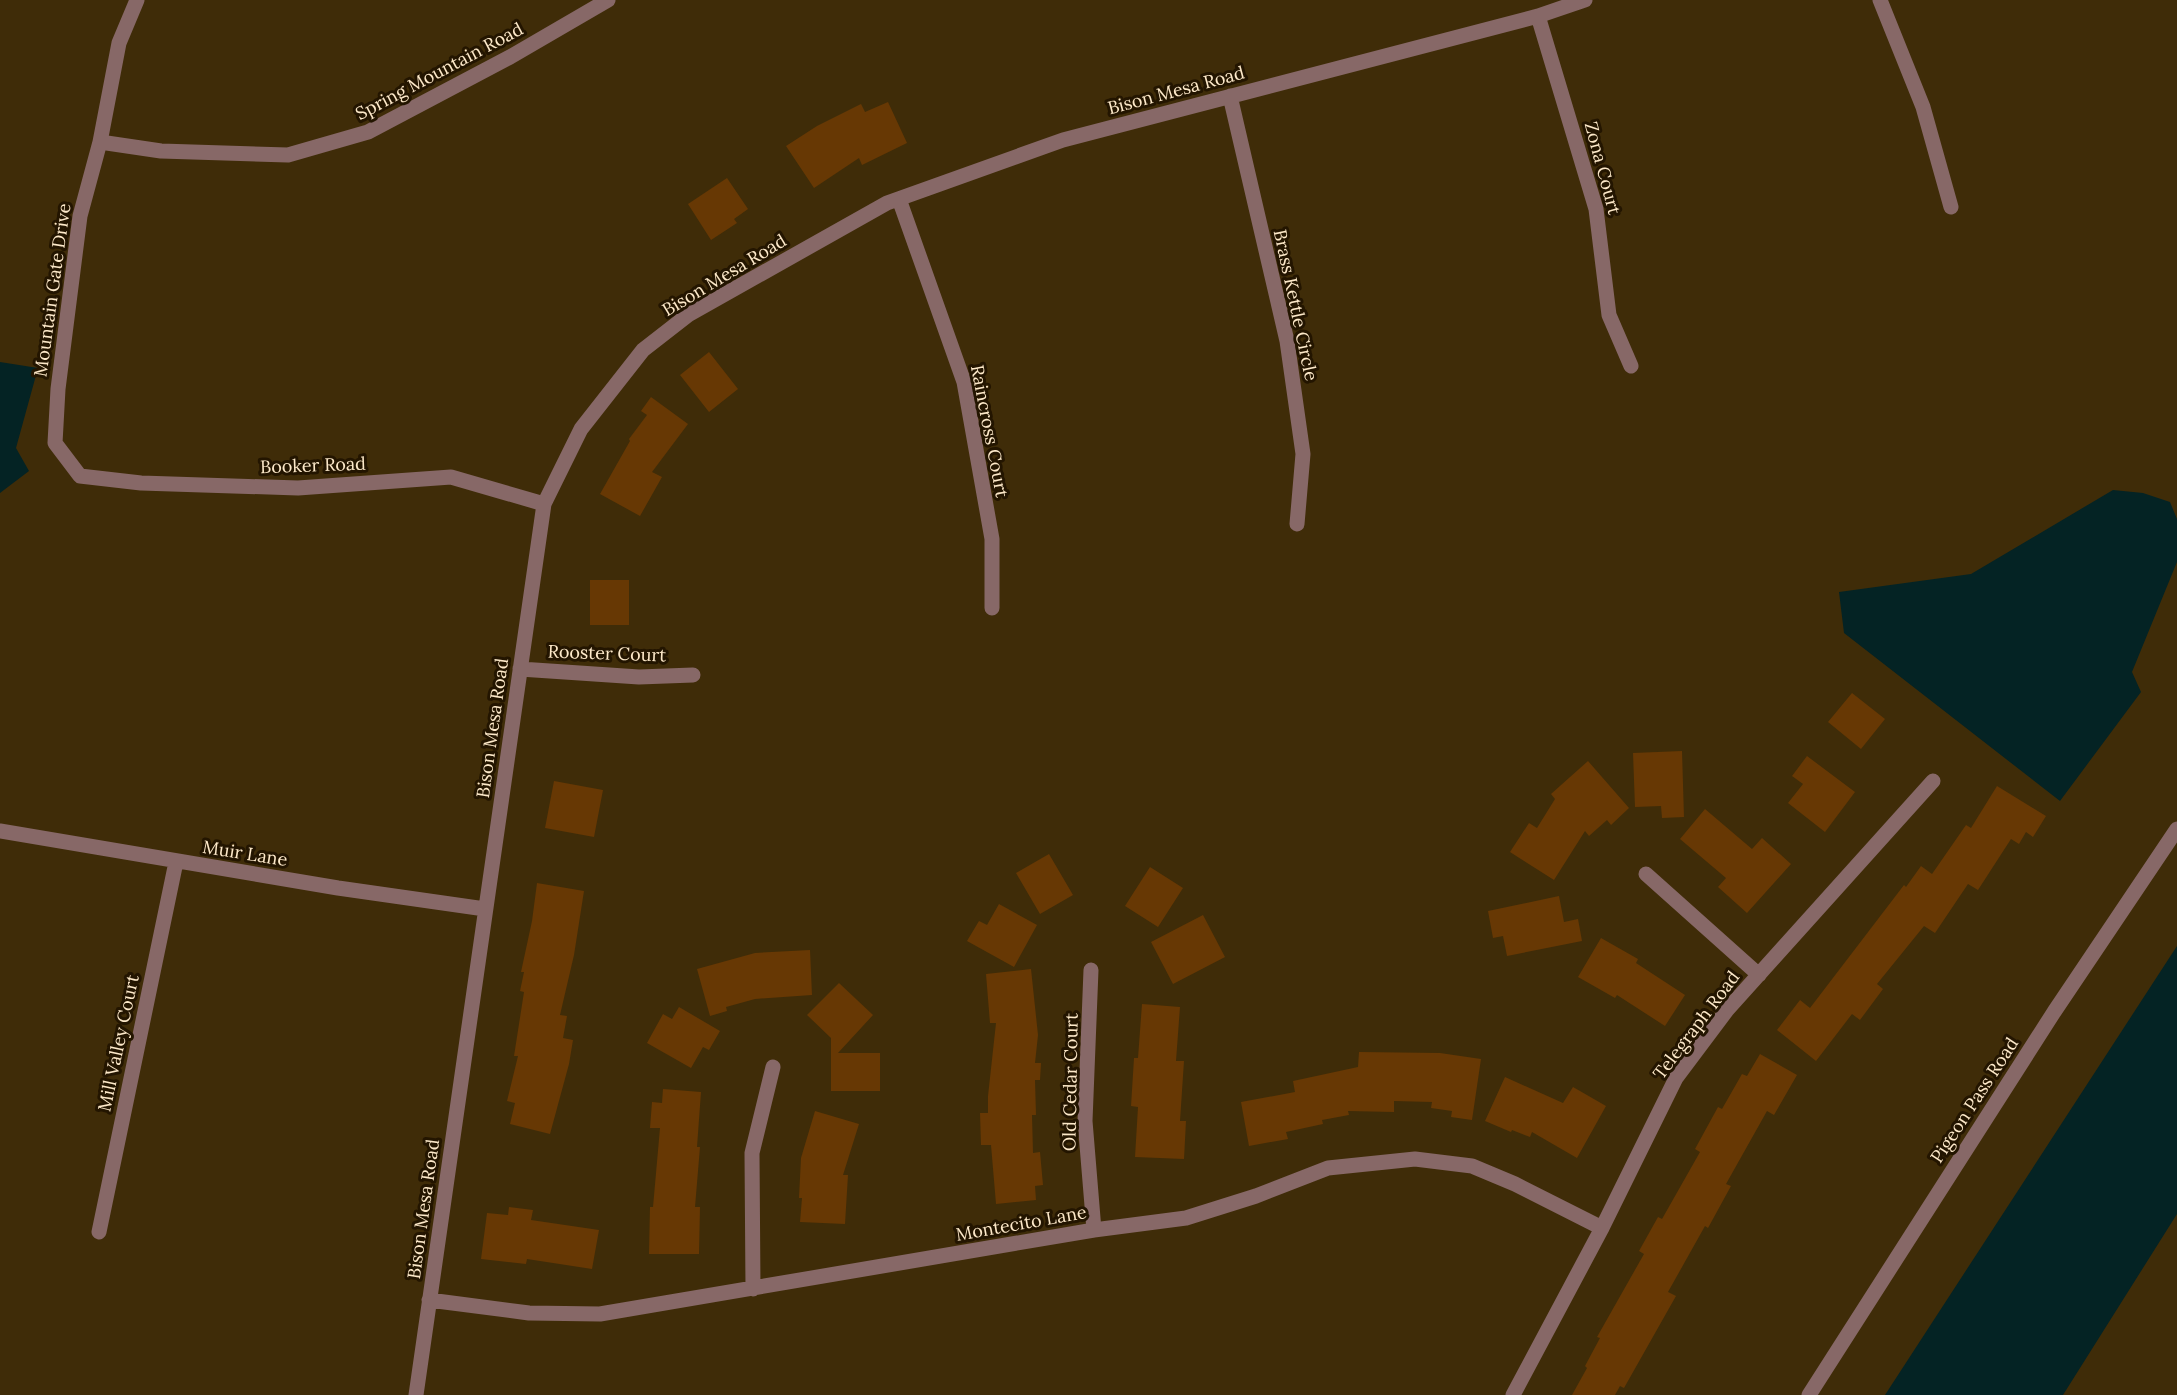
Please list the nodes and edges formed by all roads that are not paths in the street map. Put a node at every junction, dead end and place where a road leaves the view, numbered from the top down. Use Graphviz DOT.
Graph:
graph roads {
  1 [pos="137,0"];
  2 [pos="608,0"];
  3 [pos="1585,0"];
  4 [pos="1880,0"];
  5 [pos="1538,16"];
  6 [pos="1230,96"];
  7 [pos="100,142"];
  8 [pos="899,199"];
  9 [pos="1951,207"];
  10 [pos="1631,366"];
  11 [pos="80,476"];
  12 [pos="544,504"];
  13 [pos="1297,524"];
  14 [pos="992,608"];
  15 [pos="520,669"];
  16 [pos="693,675"];
  17 [pos="1933,781"];
  18 [pos="2177,829"];
  19 [pos="0,831"];
  20 [pos="176,861"];
  21 [pos="1646,874"];
  22 [pos="485,909"];
  23 [pos="1092,970"];
  24 [pos="1759,975"];
  25 [pos="773,1067"];
  26 [pos="1602,1228"];
  27 [pos="1094,1230"];
  28 [pos="99,1232"];
  29 [pos="753,1289"];
  30 [pos="429,1300"];
  31 [pos="416,1395"];
  32 [pos="1514,1395"];
  33 [pos="1809,1395"];
  1 -- 7 [label="street, Mountain Gate Drive"];
  2 -- 7 [label="street, Spring Mountain Road"];
  3 -- 5 [label="street, Bison Mesa Road"];
  4 -- 9 [label="street"];
  5 -- 6 [label="street, Bison Mesa Road"];
  5 -- 10 [label="street, Zona Court"];
  6 -- 8 [label="street, Bison Mesa Road"];
  6 -- 13 [label="street, Brass Kettle Circle"];
  7 -- 11 [label="street, Mountain Gate Drive"];
  8 -- 12 [label="street, Bison Mesa Road"];
  8 -- 14 [label="street, Raincross Court"];
  11 -- 12 [label="street, Booker Road"];
  12 -- 15 [label="street, Bison Mesa Road"];
  15 -- 16 [label="street, Rooster Court"];
  15 -- 22 [label="street, Bison Mesa Road"];
  17 -- 24 [label="street, Telegraph Road"];
  18 -- 33 [label="street, Pigeon Pass Road"];
  19 -- 20 [label="street, Muir Lane"];
  20 -- 22 [label="street, Muir Lane"];
  20 -- 28 [label="street, Mill Valley Court"];
  21 -- 24 [label="street"];
  22 -- 30 [label="street, Bison Mesa Road"];
  23 -- 27 [label="street, Old Cedar Court"];
  24 -- 26 [label="street, Telegraph Road"];
  25 -- 29 [label="street"];
  26 -- 27 [label="street, Montecito Lane"];
  26 -- 32 [label="street, Telegraph Road"];
  27 -- 29 [label="street, Montecito Lane"];
  29 -- 30 [label="street, Montecito Lane"];
  30 -- 31 [label="street, Bison Mesa Road"];
}
